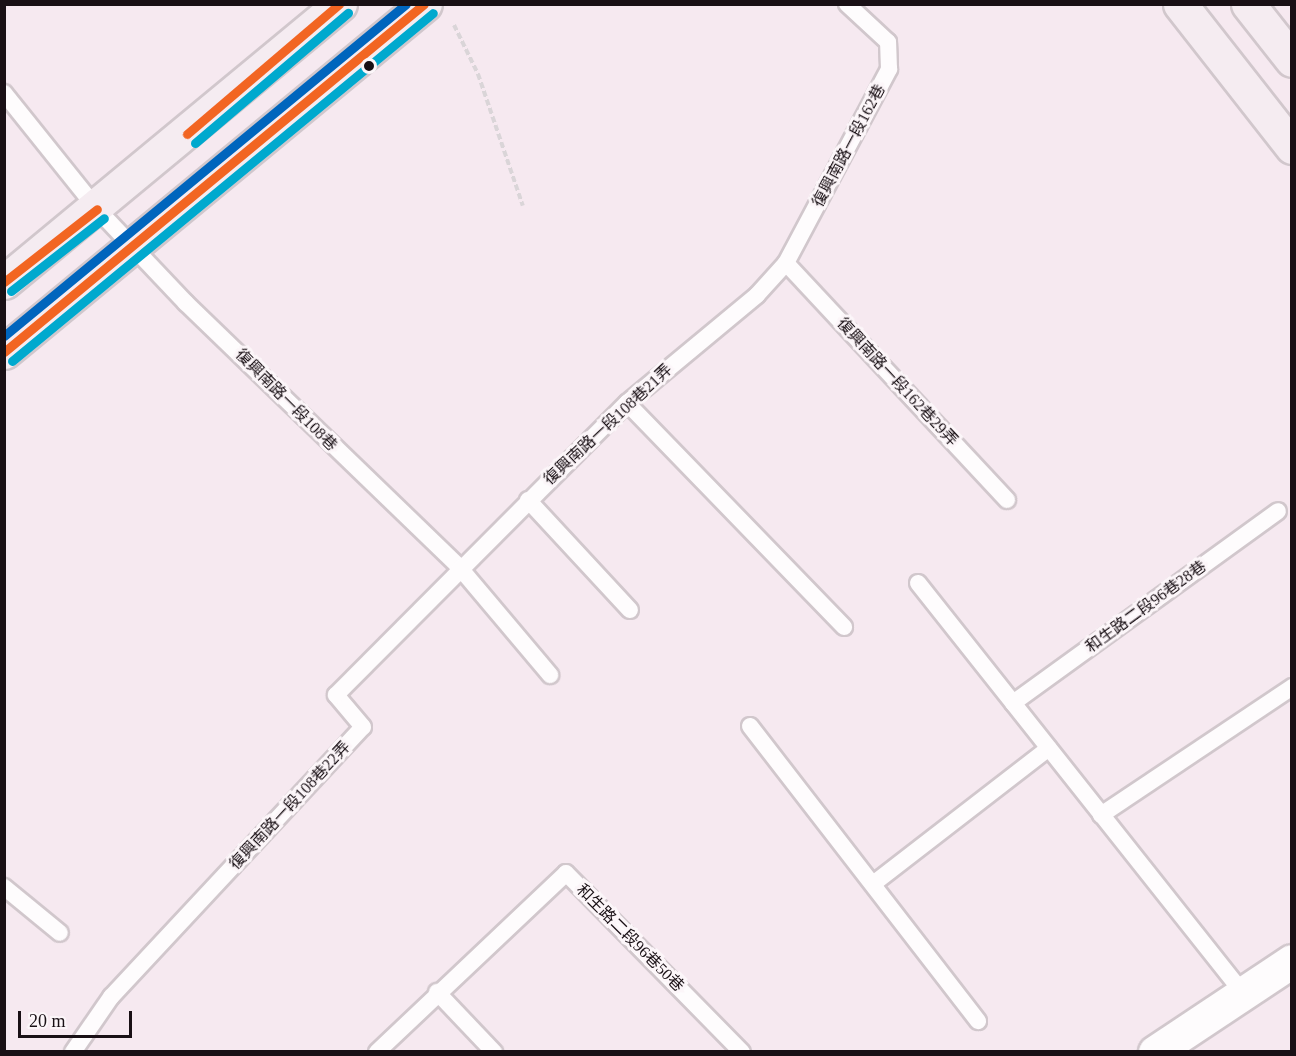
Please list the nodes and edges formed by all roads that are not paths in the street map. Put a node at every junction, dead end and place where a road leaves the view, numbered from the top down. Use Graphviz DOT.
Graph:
graph roads {
  1 [pos="340,4"];
  2 [pos="847,4"];
  3 [pos="1180,4"];
  4 [pos="1248,4"];
  5 [pos="437,9"];
  6 [pos="1292,60"];
  7 [pos="4,93"];
  8 [pos="1292,147"];
  9 [pos="115,228"];
  10 [pos="786,263"];
  11 [pos="4,282"];
  12 [pos="4,352"];
  13 [pos="627,403"];
  14 [pos="528,500"];
  15 [pos="1007,500"];
  16 [pos="1278,511"];
  17 [pos="460,568"];
  18 [pos="918,583"];
  19 [pos="630,610"];
  20 [pos="844,627"];
  21 [pos="550,675"];
  22 [pos="1292,687"];
  23 [pos="1014,703"];
  24 [pos="750,726"];
  25 [pos="1049,748"];
  26 [pos="1101,815"];
  27 [pos="873,884"];
  28 [pos="4,887"];
  29 [pos="60,933"];
  30 [pos="1292,961"];
  31 [pos="437,992"];
  32 [pos="1243,993"];
  33 [pos="978,1021"];
  34 [pos="73,1052"];
  35 [pos="376,1052"];
  36 [pos="494,1052"];
  37 [pos="742,1052"];
  38 [pos="1155,1052"];
  1 -- 9 [label="main road"];
  2 -- 10 [label="lane, 復興南路一段162巷"];
  3 -- 8 [label="main road"];
  4 -- 6 [label="main road"];
  5 -- 9 [label="main road"];
  7 -- 9 [label="lane, 復興南路一段108巷"];
  9 -- 11 [label="main road"];
  9 -- 12 [label="main road"];
  9 -- 17 [label="lane, 復興南路一段108巷"];
  10 -- 13 [label="lane, 復興南路一段108巷21弄"];
  10 -- 15 [label="lane, 復興南路一段162巷29弄"];
  13 -- 14 [label="lane, 復興南路一段108巷21弄"];
  13 -- 20 [label="lane"];
  14 -- 17 [label="lane, 復興南路一段108巷21弄"];
  14 -- 19 [label="lane"];
  16 -- 23 [label="lane, 和生路二段96巷28巷"];
  17 -- 21 [label="lane, 復興南路一段108巷"];
  17 -- 34 [label="lane, 復興南路一段108巷22弄"];
  18 -- 23 [label="lane"];
  22 -- 26 [label="lane"];
  23 -- 25 [label="lane"];
  24 -- 27 [label="lane"];
  25 -- 26 [label="lane"];
  25 -- 27 [label="lane"];
  26 -- 32 [label="lane"];
  27 -- 33 [label="lane"];
  28 -- 29 [label="lane"];
  30 -- 32 [label="street"];
  31 -- 35 [label="lane"];
  31 -- 36 [label="lane"];
  31 -- 37 [label="lane, 和生路二段96巷50巷"];
  32 -- 38 [label="street"];
}
